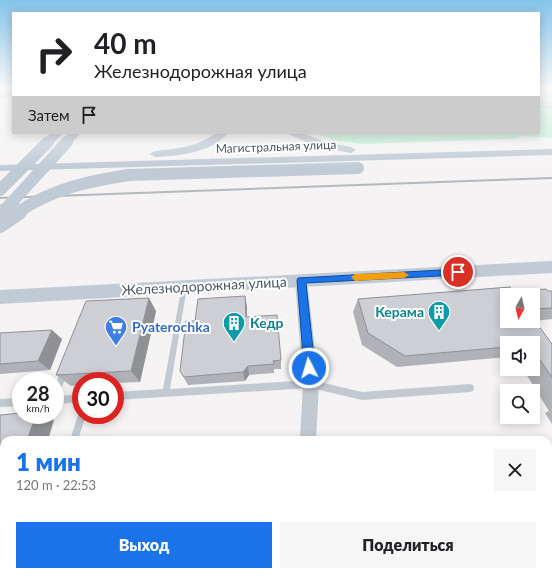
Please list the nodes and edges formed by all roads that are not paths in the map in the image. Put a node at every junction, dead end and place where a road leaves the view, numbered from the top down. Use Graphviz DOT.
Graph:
graph roads {
  1 [pos="55,134"];
  2 [pos="74,134"];
  3 [pos="221,134"];
  4 [pos="296,134"];
  5 [pos="552,146"];
  6 [pos="363,151"];
  7 [pos="552,152"];
  8 [pos="552,156"];
  9 [pos="72,159"];
  10 [pos="0,160"];
  11 [pos="0,168"];
  12 [pos="0,190"];
  13 [pos="0,216"];
  14 [pos="0,225"];
  15 [pos="552,267"];
  16 [pos="301,280"];
  17 [pos="184,287"];
  18 [pos="0,296"];
  19 [pos="66,366"];
  20 [pos="64,372"];
  21 [pos="311,384"];
  22 [pos="470,388"];
  23 [pos="166,393"];
  24 [pos="124,395"];
  25 [pos="12,402"];
  26 [pos="0,403"];
  27 [pos="79,424"];
  28 [pos="75,436"];
  29 [pos="308,436"];
  1 -- 12 [label="main road, bridge"];
  2 -- 13 [label="main road, bridge"];
  3 -- 9 [label="main road"];
  4 -- 6 [label="main road"];
  5 -- 6 [label="main road, Магистральная улица"];
  6 -- 9 [label="main road, Магистральная улица"];
  7 -- 11 [label="main road, Магистральная улица"];
  8 -- 14 [label="main road, bridge"];
  9 -- 10 [label="main road, Магистральная улица"];
  15 -- 16 [label="main road, Железнодорожная улица"];
  16 -- 17 [label="main road, Железнодорожная улица"];
  16 -- 21 [label="street"];
  17 -- 18 [label="main road, Железнодорожная улица"];
  17 -- 23 [label="lane"];
  19 -- 20 [label="lane"];
  21 -- 22 [label="lane"];
  21 -- 23 [label="lane"];
  21 -- 29 [label="street"];
  23 -- 24 [label="lane"];
  25 -- 26 [label="lane"];
  27 -- 28 [label="lane"];
}
